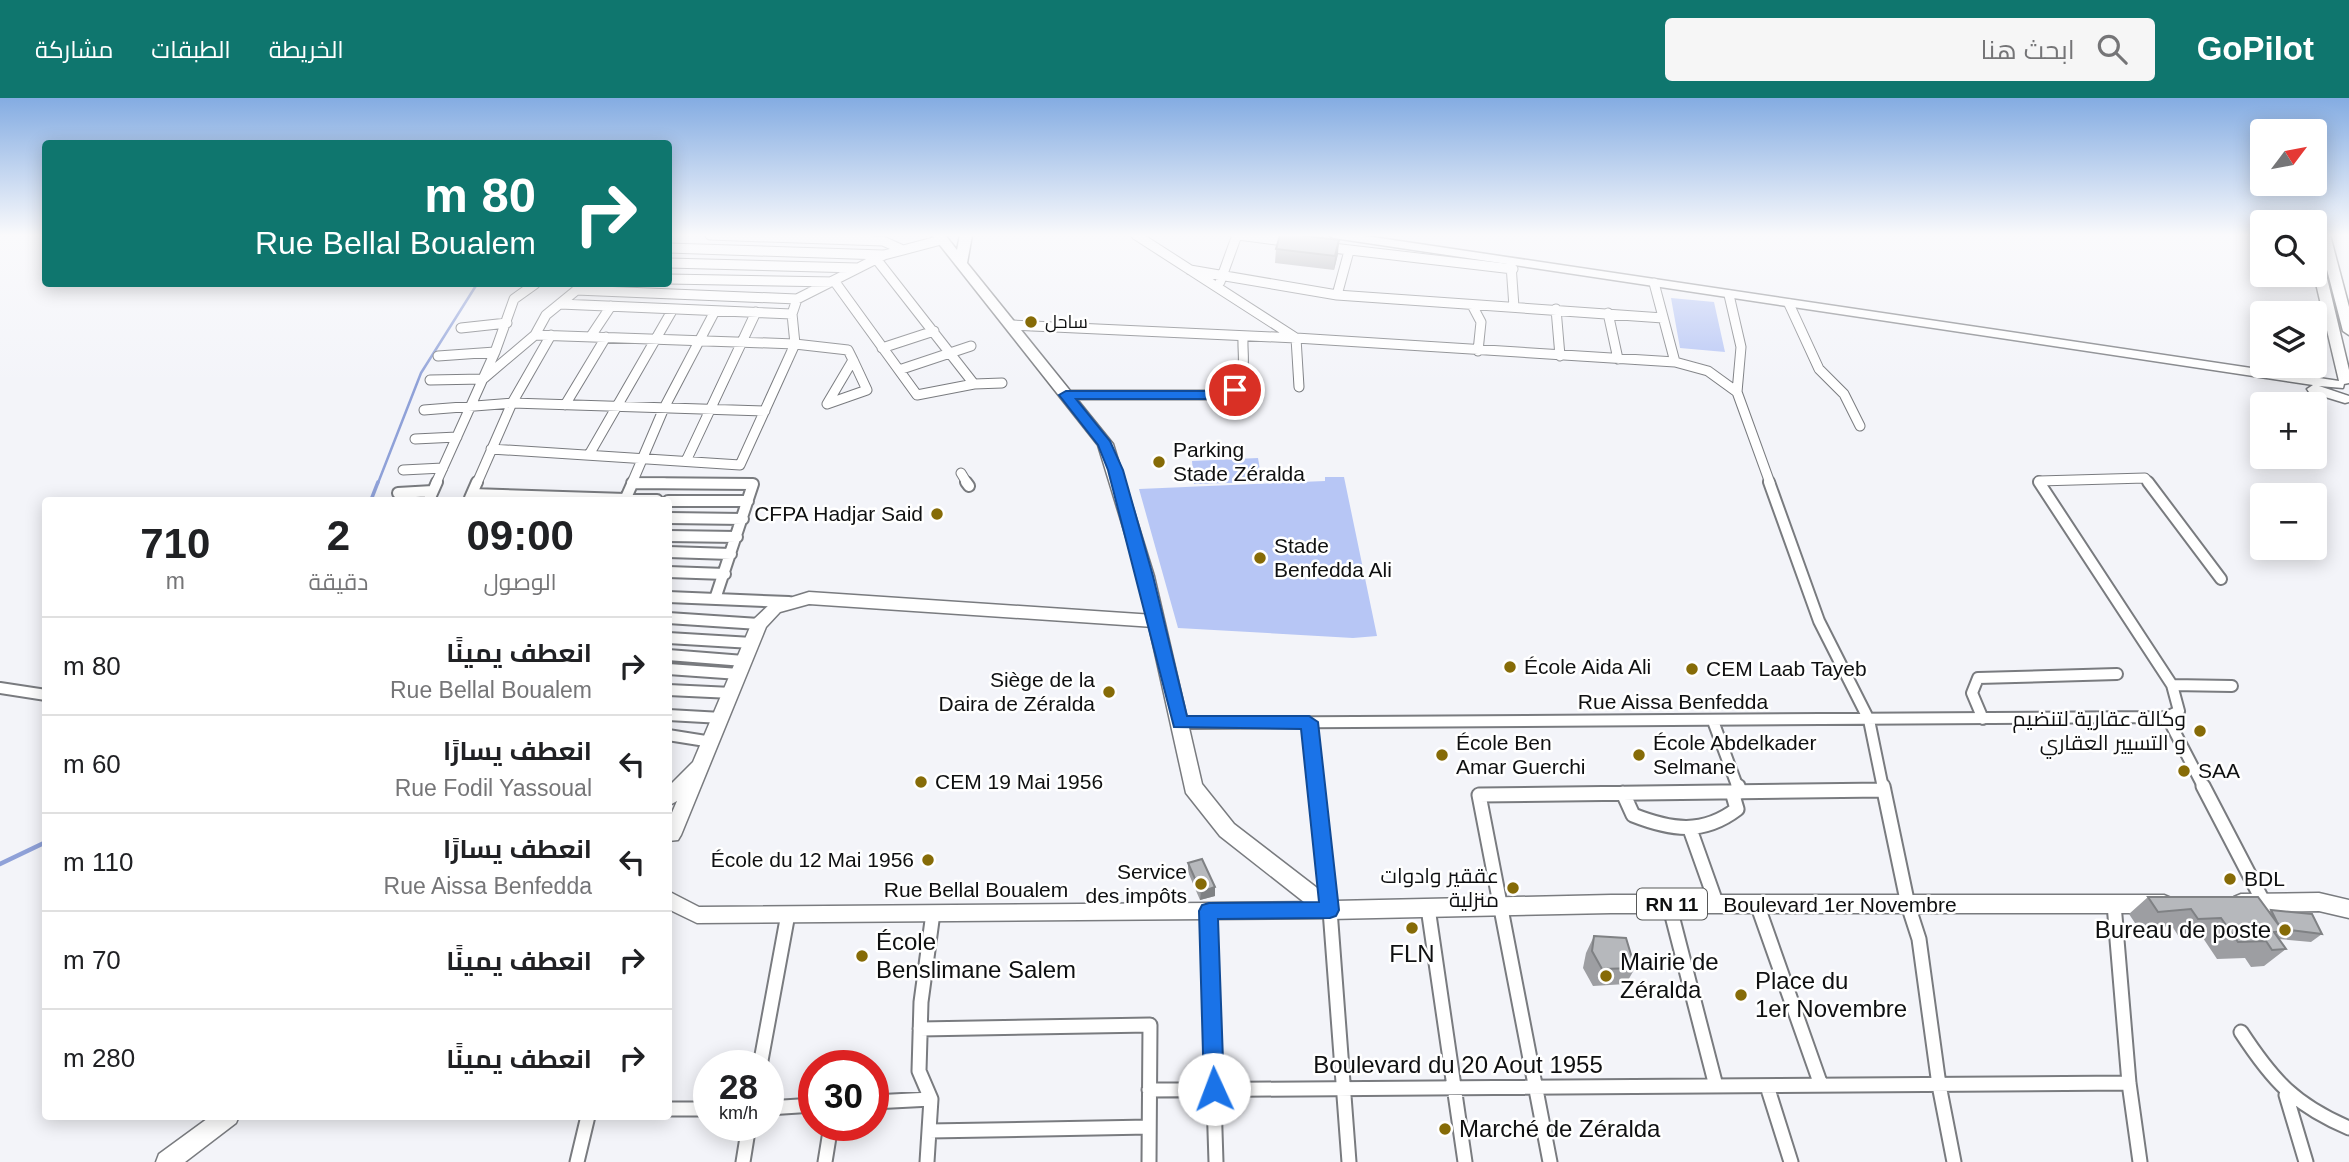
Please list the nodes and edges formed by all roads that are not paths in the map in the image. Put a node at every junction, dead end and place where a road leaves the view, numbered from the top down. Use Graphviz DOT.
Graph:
graph roads {
  1 [pos="1654,284"];
  2 [pos="759,285"];
  3 [pos="829,285"];
  4 [pos="837,285"];
  5 [pos="900,285"];
  6 [pos="979,285"];
  7 [pos="1212,285"];
  8 [pos="1219,285"];
  9 [pos="1274,285"];
  10 [pos="1340,285"];
  11 [pos="1512,285"];
  12 [pos="1658,285"];
  13 [pos="2337,285"];
  14 [pos="531,287"];
  15 [pos="580,287"];
  16 [pos="2323,287"];
  17 [pos="1218,289"];
  18 [pos="576,290"];
  19 [pos="1337,295"];
  20 [pos="1729,295"];
  21 [pos="752,298"];
  22 [pos="797,299"];
  23 [pos="560,304"];
  24 [pos="1789,304"];
  25 [pos="1472,305"];
  26 [pos="611,306"];
  27 [pos="1514,307"];
  28 [pos="673,309"];
  29 [pos="1556,309"];
  30 [pos="715,310"];
  31 [pos="756,312"];
  32 [pos="1608,313"];
  33 [pos="792,314"];
  34 [pos="1663,318"];
  35 [pos="507,323"];
  36 [pos="1012,325"];
  37 [pos="461,328"];
  38 [pos="934,331"];
  39 [pos="2349,331"];
  40 [pos="535,335"];
  41 [pos="551,335"];
  42 [pos="1243,335"];
  43 [pos="591,336"];
  44 [pos="606,337"];
  45 [pos="655,338"];
  46 [pos="1296,338"];
  47 [pos="701,341"];
  48 [pos="742,343"];
  49 [pos="795,344"];
  50 [pos="971,346"];
  51 [pos="883,348"];
  52 [pos="1478,351"];
  53 [pos="495,352"];
  54 [pos="951,353"];
  55 [pos="438,356"];
  56 [pos="1560,356"];
  57 [pos="853,359"];
  58 [pos="1618,359"];
  59 [pos="1675,362"];
  60 [pos="899,370"];
  61 [pos="2250,373"];
  62 [pos="2277,378"];
  63 [pos="2288,378"];
  64 [pos="483,379"];
  65 [pos="430,380"];
  66 [pos="2344,382"];
  67 [pos="1002,383"];
  68 [pos="975,384"];
  69 [pos="1299,387"];
  70 [pos="1737,391"];
  71 [pos="1066,395"];
  72 [pos="2347,400"];
  73 [pos="512,403"];
  74 [pos="565,405"];
  75 [pos="471,407"];
  76 [pos="617,407"];
  77 [pos="664,408"];
  78 [pos="424,410"];
  79 [pos="710,410"];
  80 [pos="765,411"];
  81 [pos="1860,426"];
  82 [pos="457,437"];
  83 [pos="415,439"];
  84 [pos="491,449"];
  85 [pos="590,453"];
  86 [pos="643,456"];
  87 [pos="686,461"];
  88 [pos="443,468"];
  89 [pos="403,470"];
  90 [pos="961,473"];
  91 [pos="632,483"];
  92 [pos="969,486"];
  93 [pos="398,493"];
  94 [pos="431,496"];
  95 [pos="471,497"];
  96 [pos="626,497"];
  97 [pos="672,501"];
  98 [pos="748,501"];
  99 [pos="672,518"];
  100 [pos="743,519"];
  101 [pos="672,536"];
  102 [pos="737,537"];
  103 [pos="672,552"];
  104 [pos="731,554"];
  105 [pos="672,572"];
  106 [pos="725,574"];
  107 [pos="2221,579"];
  108 [pos="673,597"];
  109 [pos="715,599"];
  110 [pos="789,602"];
  111 [pos="672,618"];
  112 [pos="1154,621"];
  113 [pos="759,624"];
  114 [pos="672,638"];
  115 [pos="752,643"];
  116 [pos="672,656"];
  117 [pos="742,668"];
  118 [pos="672,669"];
  119 [pos="2117,674"];
  120 [pos="2172,685"];
  121 [pos="2232,686"];
  122 [pos="0,688"];
  123 [pos="672,690"];
  124 [pos="732,693"];
  125 [pos="42,694"];
  126 [pos="672,715"];
  127 [pos="2167,717"];
  128 [pos="722,718"];
  129 [pos="1983,719"];
  130 [pos="1869,720"];
  131 [pos="1713,721"];
  132 [pos="1309,722"];
  133 [pos="1180,723"];
  134 [pos="672,737"];
  135 [pos="709,751"];
  136 [pos="1884,790"];
  137 [pos="1736,792"];
  138 [pos="1623,793"];
  139 [pos="672,794"];
  140 [pos="1691,832"];
  141 [pos="672,834"];
  142 [pos="672,901"];
  143 [pos="2224,903"];
  144 [pos="2264,903"];
  145 [pos="1669,904"];
  146 [pos="2114,904"];
  147 [pos="2182,904"];
  148 [pos="1717,905"];
  149 [pos="1756,905"];
  150 [pos="1908,905"];
  151 [pos="1502,906"];
  152 [pos="1428,908"];
  153 [pos="2349,909"];
  154 [pos="1330,910"];
  155 [pos="1209,911"];
  156 [pos="933,913"];
  157 [pos="789,914"];
  158 [pos="920,1029"];
  159 [pos="2241,1032"];
  160 [pos="763,1050"];
  161 [pos="2129,1083"];
  162 [pos="1821,1085"];
  163 [pos="1939,1085"];
  164 [pos="1716,1086"];
  165 [pos="1767,1086"];
  166 [pos="1341,1087"];
  167 [pos="1454,1087"];
  168 [pos="1536,1087"];
  169 [pos="1214,1089"];
  170 [pos="1149,1090"];
  171 [pos="2286,1095"];
  172 [pos="931,1099"];
  173 [pos="889,1101"];
  174 [pos="672,1109"];
  175 [pos="693,1109"];
  176 [pos="224,1120"];
  177 [pos="587,1120"];
  178 [pos="1149,1127"];
  179 [pos="2349,1129"];
  180 [pos="929,1131"];
  181 [pos="746,1141"];
  182 [pos="828,1141"];
  183 [pos="167,1162"];
  184 [pos="577,1162"];
  185 [pos="743,1162"];
  186 [pos="825,1162"];
  187 [pos="927,1162"];
  188 [pos="1149,1162"];
  189 [pos="1216,1162"];
  190 [pos="1349,1162"];
  191 [pos="1465,1162"];
  192 [pos="1550,1162"];
  193 [pos="1791,1162"];
  194 [pos="1954,1162"];
  195 [pos="2140,1162"];
  196 [pos="2306,1162"];
  1 -- 34 [label="street"];
  2 -- 21 [label="street"];
  3 -- 22 [label="street"];
  4 -- 51 [label="street"];
  5 -- 38 [label="street"];
  6 -- 36 [label="main road"];
  7 -- 17 [label="street"];
  8 -- 17 [label="street"];
  9 -- 19 [label="street"];
  10 -- 19 [label="street"];
  11 -- 27 [label="street"];
  12 -- 20 [label="main road"];
  13 -- 39 [label="main road"];
  14 -- 35 [label="street"];
  15 -- 18 [label="street"];
  16 -- 66 [label="main road"];
  17 -- 46 [label="street"];
  18 -- 21 [label="street"];
  18 -- 23 [label="street"];
  19 -- 25 [label="street"];
  20 -- 24 [label="main road"];
  20 -- 70 [label="street"];
  21 -- 22 [label="street"];
  22 -- 33 [label="street"];
  23 -- 26 [label="street"];
  23 -- 40 [label="street"];
  24 -- 61 [label="main road"];
  24 -- 81 [label="street"];
  25 -- 27 [label="street"];
  25 -- 52 [label="street"];
  26 -- 28 [label="street"];
  26 -- 43 [label="street"];
  27 -- 29 [label="street"];
  28 -- 30 [label="street"];
  28 -- 45 [label="street"];
  29 -- 32 [label="street"];
  29 -- 56 [label="street"];
  30 -- 31 [label="street"];
  30 -- 47 [label="street"];
  31 -- 33 [label="street"];
  31 -- 48 [label="street"];
  32 -- 34 [label="street"];
  32 -- 58 [label="street"];
  33 -- 49 [label="street"];
  34 -- 59 [label="street"];
  35 -- 37 [label="street"];
  35 -- 53 [label="street"];
  36 -- 42 [label="street"];
  36 -- 71 [label="main road"];
  38 -- 51 [label="street"];
  38 -- 54 [label="street"];
  40 -- 41 [label="street"];
  40 -- 64 [label="street"];
  41 -- 43 [label="street"];
  41 -- 73 [label="street"];
  42 -- 46 [label="street"];
  42 -- 71 [label="street"];
  43 -- 44 [label="street"];
  44 -- 45 [label="street"];
  44 -- 74 [label="street"];
  45 -- 47 [label="street"];
  45 -- 76 [label="street"];
  46 -- 52 [label="street"];
  46 -- 69 [label="street"];
  47 -- 48 [label="street"];
  47 -- 77 [label="street"];
  48 -- 49 [label="street"];
  48 -- 79 [label="street"];
  49 -- 57 [label="street"];
  49 -- 80 [label="street"];
  50 -- 54 [label="street"];
  51 -- 60 [label="street"];
  52 -- 56 [label="street"];
  53 -- 55 [label="street"];
  53 -- 64 [label="street"];
  54 -- 60 [label="street"];
  54 -- 68 [label="street"];
  56 -- 58 [label="street"];
  57 -- 57 [label="street"];
  58 -- 59 [label="street"];
  59 -- 70 [label="street"];
  60 -- 68 [label="street"];
  62 -- 72 [label="main road"];
  63 -- 66 [label="main road"];
  64 -- 65 [label="street"];
  64 -- 75 [label="street"];
  66 -- 72 [label="main road"];
  67 -- 68 [label="street"];
  70 -- 130 [label="street"];
  71 -- 112 [label="main road"];
  73 -- 74 [label="street"];
  73 -- 75 [label="street"];
  73 -- 84 [label="street"];
  74 -- 76 [label="street"];
  75 -- 78 [label="street"];
  75 -- 82 [label="street"];
  76 -- 77 [label="street"];
  76 -- 85 [label="street"];
  77 -- 79 [label="street"];
  77 -- 86 [label="street"];
  79 -- 80 [label="street"];
  79 -- 87 [label="street"];
  80 -- 87 [label="street"];
  82 -- 83 [label="street"];
  82 -- 88 [label="street"];
  84 -- 85 [label="street"];
  84 -- 95 [label="street"];
  85 -- 86 [label="street"];
  86 -- 87 [label="street"];
  86 -- 91 [label="street"];
  88 -- 89 [label="street"];
  88 -- 94 [label="street"];
  90 -- 92 [label="street"];
  91 -- 96 [label="street"];
  91 -- 98 [label="street"];
  93 -- 94 [label="street"];
  97 -- 98 [label="street"];
  98 -- 100 [label="street"];
  99 -- 100 [label="street"];
  100 -- 102 [label="street"];
  101 -- 102 [label="street"];
  102 -- 104 [label="street"];
  103 -- 104 [label="street"];
  104 -- 106 [label="street"];
  105 -- 106 [label="street"];
  106 -- 109 [label="street"];
  107 -- 120 [label="street"];
  108 -- 109 [label="street"];
  109 -- 110 [label="street"];
  110 -- 112 [label="main road"];
  110 -- 113 [label="main road"];
  111 -- 113 [label="street"];
  112 -- 133 [label="main road"];
  113 -- 115 [label="main road"];
  114 -- 115 [label="street"];
  115 -- 117 [label="main road"];
  116 -- 117 [label="street"];
  117 -- 118 [label="street"];
  117 -- 124 [label="main road"];
  119 -- 129 [label="street"];
  120 -- 121 [label="street"];
  120 -- 127 [label="street"];
  122 -- 125 [label="street"];
  123 -- 124 [label="street"];
  124 -- 128 [label="main road"];
  126 -- 128 [label="street"];
  127 -- 129 [label="street, Rue Aissa Benfedda"];
  127 -- 144 [label="street"];
  128 -- 135 [label="main road"];
  129 -- 130 [label="street, Rue Aissa Benfedda"];
  130 -- 131 [label="street, Rue Aissa Benfedda"];
  130 -- 136 [label="street"];
  131 -- 132 [label="street, Rue Aissa Benfedda"];
  131 -- 137 [label="street"];
  132 -- 133 [label="street, Rue Aissa Benfedda"];
  132 -- 154 [label="street"];
  133 -- 154 [label="main road"];
  134 -- 135 [label="street"];
  135 -- 139 [label="main road"];
  135 -- 141 [label="main road"];
  136 -- 137 [label="street"];
  136 -- 150 [label="street"];
  137 -- 138 [label="street"];
  137 -- 140 [label="street"];
  138 -- 140 [label="street"];
  138 -- 151 [label="street"];
  140 -- 148 [label="street"];
  142 -- 157 [label="main road, Rue Bellal Boualem"];
  143 -- 144 [label="main road"];
  144 -- 153 [label="main road"];
  145 -- 148 [label="main road, Boulevard 1er Novembre / RN 11"];
  145 -- 151 [label="main road, Boulevard 1er Novembre / RN 11"];
  145 -- 164 [label="street"];
  146 -- 147 [label="main road, Boulevard 1er Novembre / RN 11"];
  146 -- 150 [label="main road, Boulevard 1er Novembre / RN 11"];
  146 -- 161 [label="street"];
  148 -- 149 [label="main road, Boulevard 1er Novembre / RN 11"];
  149 -- 150 [label="main road, Boulevard 1er Novembre / RN 11"];
  149 -- 162 [label="street"];
  150 -- 163 [label="street"];
  151 -- 152 [label="main road, Boulevard 1er Novembre / RN 11"];
  151 -- 168 [label="street"];
  152 -- 154 [label="main road, Boulevard 1er Novembre / RN 11"];
  152 -- 167 [label="street"];
  154 -- 155 [label="main road, Rue Bellal Boualem"];
  154 -- 166 [label="street"];
  155 -- 156 [label="main road, Rue Bellal Boualem"];
  155 -- 169 [label="street"];
  156 -- 157 [label="main road, Rue Bellal Boualem"];
  156 -- 158 [label="street"];
  157 -- 160 [label="street"];
  158 -- 170 [label="street"];
  158 -- 172 [label="street"];
  159 -- 171 [label="street"];
  161 -- 163 [label="street, Boulevard du 20 Aout 1955"];
  161 -- 195 [label="street"];
  162 -- 163 [label="street, Boulevard du 20 Aout 1955"];
  162 -- 165 [label="street, Boulevard du 20 Aout 1955"];
  163 -- 194 [label="street"];
  164 -- 165 [label="street, Boulevard du 20 Aout 1955"];
  164 -- 168 [label="street, Boulevard du 20 Aout 1955"];
  165 -- 193 [label="street"];
  166 -- 167 [label="street, Boulevard du 20 Aout 1955"];
  166 -- 169 [label="street, Boulevard du 20 Aout 1955"];
  166 -- 190 [label="street"];
  167 -- 168 [label="street, Boulevard du 20 Aout 1955"];
  167 -- 191 [label="street"];
  168 -- 192 [label="street"];
  169 -- 170 [label="street, Boulevard du 20 Aout 1955"];
  169 -- 189 [label="street"];
  170 -- 178 [label="street"];
  171 -- 179 [label="street"];
  171 -- 196 [label="street"];
  172 -- 173 [label="street"];
  172 -- 180 [label="street"];
  174 -- 175 [label="street"];
  176 -- 183 [label="main road"];
  177 -- 184 [label="street"];
  178 -- 180 [label="street"];
  178 -- 188 [label="street"];
  180 -- 187 [label="street"];
  181 -- 185 [label="street"];
  182 -- 186 [label="street"];
}
